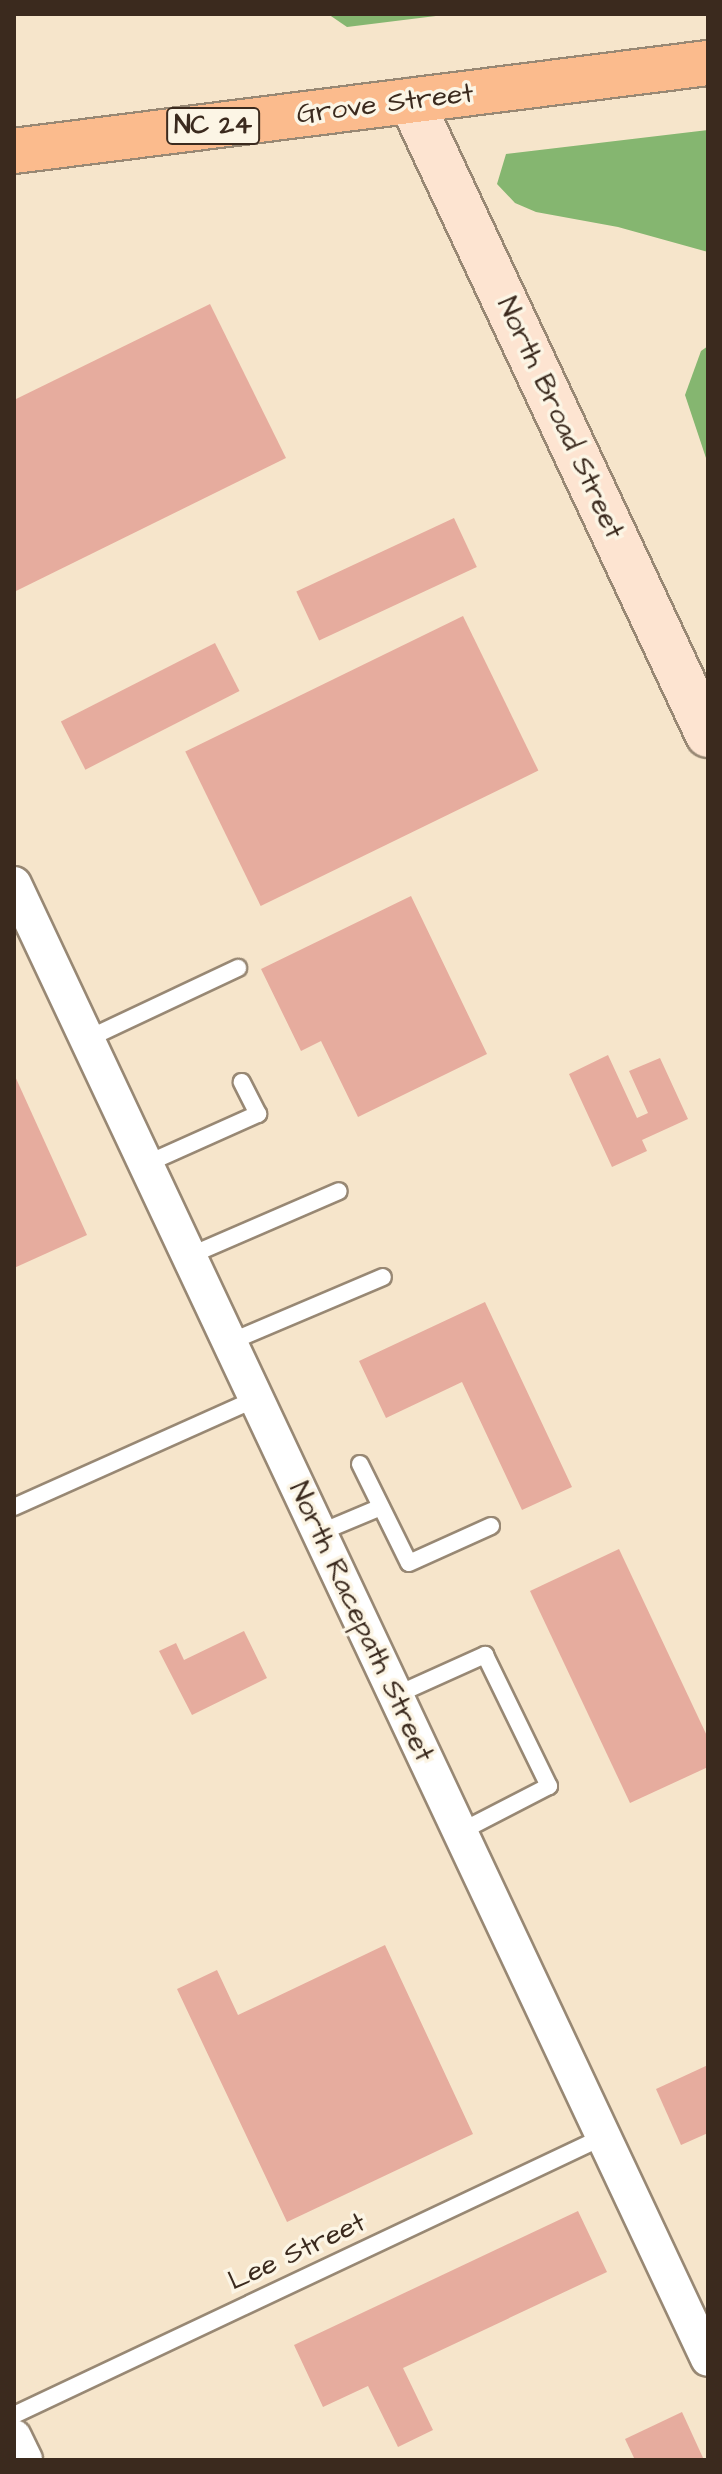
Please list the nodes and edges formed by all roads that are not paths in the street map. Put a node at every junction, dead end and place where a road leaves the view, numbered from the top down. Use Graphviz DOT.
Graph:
graph roads {
  1 [pos="708,63"];
  2 [pos="411,101"];
  3 [pos="14,151"];
  4 [pos="708,735"];
  5 [pos="14,884"];
  6 [pos="238,968"];
  7 [pos="87,1039"];
  8 [pos="242,1082"];
  9 [pos="146,1164"];
  10 [pos="339,1191"];
  11 [pos="189,1256"];
  12 [pos="383,1277"];
  13 [pos="230,1342"];
  14 [pos="256,1399"];
  15 [pos="360,1464"];
  16 [pos="14,1507"];
  17 [pos="381,1507"];
  18 [pos="491,1526"];
  19 [pos="319,1533"];
  20 [pos="396,1695"];
  21 [pos="460,1832"];
  22 [pos="603,2137"];
  23 [pos="708,2359"];
  24 [pos="14,2415"];
  25 [pos="14,2437"];
  26 [pos="25,2460"];
  1 -- 2 [label="highway, Grove Street / NC 24"];
  2 -- 3 [label="highway, Grove Street / NC 24"];
  2 -- 4 [label="street, North Broad Street"];
  5 -- 7 [label="street, North Racepath Street"];
  6 -- 7 [label="lane"];
  7 -- 9 [label="street, North Racepath Street"];
  8 -- 9 [label="lane"];
  9 -- 11 [label="street, North Racepath Street"];
  10 -- 11 [label="lane"];
  11 -- 13 [label="street, North Racepath Street"];
  12 -- 13 [label="lane"];
  13 -- 14 [label="street, North Racepath Street"];
  14 -- 16 [label="lane"];
  14 -- 19 [label="street, North Racepath Street"];
  15 -- 17 [label="lane"];
  17 -- 18 [label="lane"];
  17 -- 19 [label="lane"];
  19 -- 20 [label="street, North Racepath Street"];
  20 -- 21 [label="street, North Racepath Street"];
  20 -- 21 [label="lane"];
  21 -- 22 [label="street, North Racepath Street"];
  22 -- 23 [label="street, North Racepath Street"];
  22 -- 24 [label="lane, Lee Street"];
  25 -- 26 [label="street"];
}
